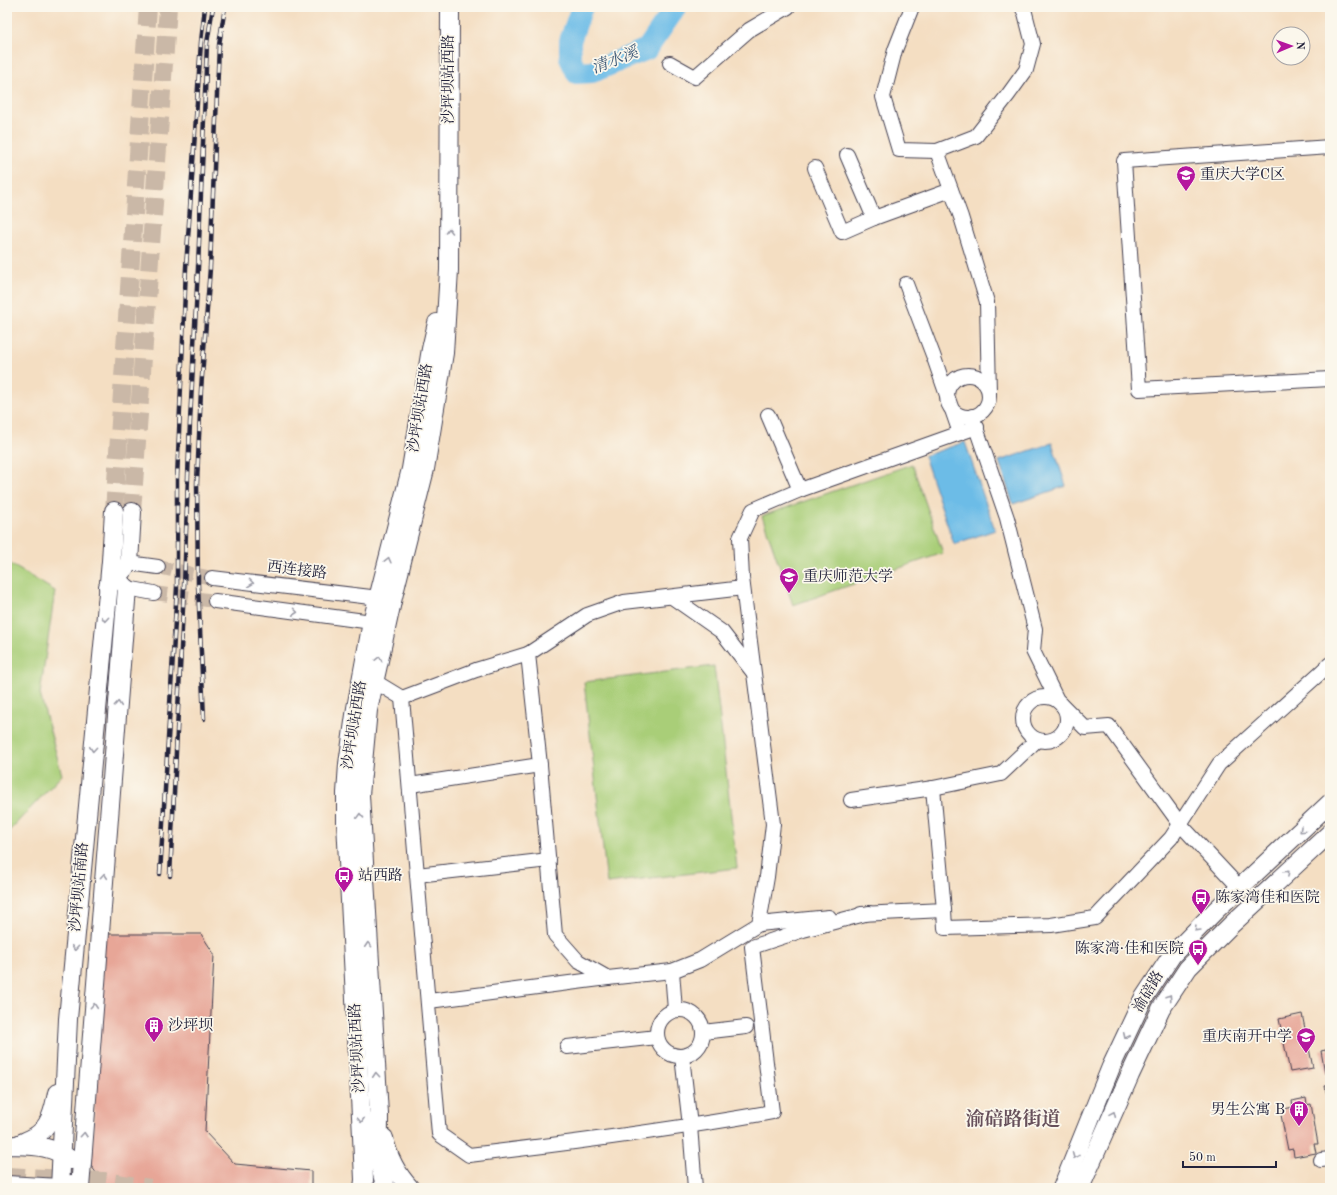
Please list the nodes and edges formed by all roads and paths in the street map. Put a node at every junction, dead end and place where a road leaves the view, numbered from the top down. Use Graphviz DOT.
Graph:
graph roads {
  1 [pos="450,7"];
  2 [pos="788,7"];
  3 [pos="912,7"];
  4 [pos="1022,7"];
  5 [pos="670,63"];
  6 [pos="1330,147"];
  7 [pos="937,151"];
  8 [pos="847,155"];
  9 [pos="815,168"];
  10 [pos="951,190"];
  11 [pos="874,218"];
  12 [pos="449,270"];
  13 [pos="906,284"];
  14 [pos="1330,378"];
  15 [pos="989,393"];
  16 [pos="950,404"];
  17 [pos="768,415"];
  18 [pos="974,421"];
  19 [pos="960,433"];
  20 [pos="800,490"];
  21 [pos="114,511"];
  22 [pos="132,512"];
  23 [pos="158,567"];
  24 [pos="119,575"];
  25 [pos="212,578"];
  26 [pos="743,588"];
  27 [pos="154,593"];
  28 [pos="672,597"];
  29 [pos="379,598"];
  30 [pos="215,601"];
  31 [pos="372,622"];
  32 [pos="528,654"];
  33 [pos="1330,664"];
  34 [pos="754,672"];
  35 [pos="374,680"];
  36 [pos="402,698"];
  37 [pos="1057,700"];
  38 [pos="1037,740"];
  39 [pos="540,765"];
  40 [pos="410,785"];
  41 [pos="934,788"];
  42 [pos="851,800"];
  43 [pos="1330,803"];
  44 [pos="1180,824"];
  45 [pos="1330,833"];
  46 [pos="549,860"];
  47 [pos="417,875"];
  48 [pos="1240,888"];
  49 [pos="944,910"];
  50 [pos="869,913"];
  51 [pos="759,924"];
  52 [pos="672,971"];
  53 [pos="608,978"];
  54 [pos="429,1001"];
  55 [pos="675,1010"];
  56 [pos="68,1019"];
  57 [pos="746,1027"];
  58 [pos="703,1032"];
  59 [pos="657,1037"];
  60 [pos="567,1047"];
  61 [pos="682,1056"];
  62 [pos="379,1114"];
  63 [pos="690,1126"];
  64 [pos="12,1145"];
  65 [pos="62,1153"];
  66 [pos="80,1181"];
  67 [pos="7,1185"];
  68 [pos="364,1185"];
  69 [pos="31,1187"];
  70 [pos="60,1188"];
  71 [pos="386,1188"];
  72 [pos="410,1188"];
  73 [pos="695,1188"];
  74 [pos="1062,1188"];
  75 [pos="1080,1188"];
  12 -- 1 [label="main road, 沙坪坝站西路, one-way"];
  2 -- 5 [label="street"];
  3 -- 7 [label="street"];
  4 -- 7 [label="street"];
  6 -- 14 [label="street"];
  7 -- 10 [label="street"];
  8 -- 11 [label="street"];
  9 -- 11 [label="street"];
  10 -- 11 [label="street"];
  10 -- 15 [label="street"];
  29 -- 12 [label="main road, 沙坪坝站西路, one-way"];
  35 -- 12 [label="main road, 沙坪坝站西路, one-way"];
  13 -- 16 [label="street"];
  15 -- 16 [label="street"];
  15 -- 18 [label="street"];
  16 -- 18 [label="street"];
  16 -- 19 [label="street"];
  17 -- 20 [label="street"];
  18 -- 19 [label="street"];
  18 -- 37 [label="street"];
  19 -- 20 [label="street"];
  20 -- 26 [label="street"];
  21 -- 24 [label="main road, 沙坪坝站南路"];
  22 -- 24 [label="main road, 沙坪坝站南路"];
  23 -- 24 [label="street"];
  24 -- 27 [label="street"];
  24 -- 56 [label="main road, 沙坪坝站南路, one-way"];
  66 -- 24 [label="main road, 沙坪坝站南路, one-way"];
  25 -- 29 [label="street, 西连接路, one-way"];
  26 -- 28 [label="street"];
  26 -- 34 [label="street"];
  28 -- 32 [label="street"];
  28 -- 34 [label="street"];
  29 -- 31 [label="main road, 沙坪坝站西路"];
  30 -- 31 [label="street, one-way"];
  31 -- 68 [label="main road, 沙坪坝站西路, one-way"];
  32 -- 36 [label="street"];
  32 -- 39 [label="street"];
  33 -- 44 [label="street"];
  34 -- 51 [label="street"];
  35 -- 36 [label="street"];
  62 -- 35 [label="main road, 沙坪坝站西路, one-way"];
  36 -- 40 [label="street"];
  37 -- 38 [label="street"];
  37 -- 38 [label="street"];
  37 -- 44 [label="street"];
  38 -- 41 [label="street"];
  39 -- 40 [label="street"];
  39 -- 46 [label="street"];
  40 -- 47 [label="street"];
  41 -- 42 [label="street"];
  41 -- 49 [label="street"];
  43 -- 48 [label="main road, 渝碚路, one-way"];
  44 -- 48 [label="street"];
  44 -- 49 [label="street"];
  75 -- 45 [label="main road, 渝碚路, one-way"];
  46 -- 47 [label="street"];
  46 -- 53 [label="street"];
  47 -- 54 [label="street"];
  48 -- 74 [label="main road, 渝碚路, one-way"];
  49 -- 50 [label="street"];
  50 -- 51 [label="street"];
  50 -- 63 [label="street"];
  51 -- 52 [label="street"];
  52 -- 53 [label="street"];
  52 -- 55 [label="street"];
  53 -- 54 [label="street"];
  54 -- 63 [label="street"];
  55 -- 58 [label="street"];
  55 -- 59 [label="street"];
  56 -- 64 [label="main road"];
  56 -- 65 [label="main road, 沙坪坝站南路"];
  57 -- 58 [label="street"];
  58 -- 61 [label="street"];
  59 -- 60 [label="street"];
  59 -- 61 [label="street"];
  61 -- 63 [label="street"];
  62 -- 71 [label="main road"];
  62 -- 72 [label="main road"];
  63 -- 73 [label="street"];
  64 -- 65 [label="main road"];
  65 -- 66 [label="main road"];
  65 -- 70 [label="main road, 沙坪坝站南路"];
  66 -- 70 [label="main road"];
  67 -- 69 [label="main road"];
  69 -- 70 [label="main road"];
}
